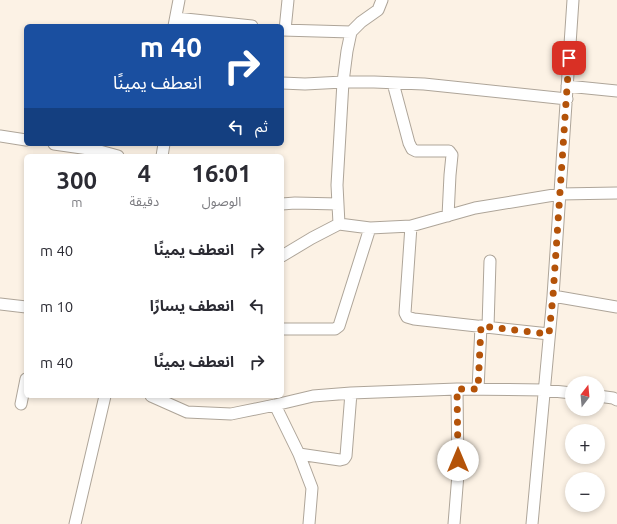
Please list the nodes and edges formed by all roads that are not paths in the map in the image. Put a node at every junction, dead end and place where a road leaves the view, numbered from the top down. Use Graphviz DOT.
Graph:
graph roads {
  1 [pos="179,0"];
  2 [pos="288,0"];
  3 [pos="382,0"];
  4 [pos="574,0"];
  5 [pos="175,22"];
  6 [pos="214,24"];
  7 [pos="284,30"];
  8 [pos="351,32"];
  9 [pos="343,82"];
  10 [pos="284,83"];
  11 [pos="393,83"];
  12 [pos="567,86"];
  13 [pos="617,91"];
  14 [pos="566,99"];
  15 [pos="0,136"];
  16 [pos="24,140"];
  17 [pos="68,146"];
  18 [pos="111,154"];
  19 [pos="617,193"];
  20 [pos="560,194"];
  21 [pos="284,204"];
  22 [pos="338,204"];
  23 [pos="448,216"];
  24 [pos="339,224"];
  25 [pos="410,226"];
  26 [pos="370,228"];
  27 [pos="284,255"];
  28 [pos="490,261"];
  29 [pos="553,296"];
  30 [pos="0,304"];
  31 [pos="24,307"];
  32 [pos="617,307"];
  33 [pos="485,327"];
  34 [pos="284,329"];
  35 [pos="549,334"];
  36 [pos="24,389"];
  37 [pos="457,389"];
  38 [pos="478,389"];
  39 [pos="544,390"];
  40 [pos="565,392"];
  41 [pos="351,393"];
  42 [pos="605,397"];
  43 [pos="105,398"];
  44 [pos="156,398"];
  45 [pos="617,400"];
  46 [pos="21,404"];
  47 [pos="275,405"];
  48 [pos="299,454"];
  49 [pos="75,524"];
  50 [pos="309,524"];
  51 [pos="454,524"];
  52 [pos="532,524"];
  1 -- 5 [label="street"];
  2 -- 7 [label="street"];
  3 -- 8 [label="street"];
  4 -- 12 [label="street"];
  5 -- 6 [label="street"];
  7 -- 8 [label="street"];
  8 -- 9 [label="street"];
  9 -- 10 [label="street"];
  9 -- 11 [label="street"];
  9 -- 22 [label="street"];
  11 -- 14 [label="street"];
  11 -- 23 [label="street"];
  12 -- 13 [label="street"];
  12 -- 14 [label="street"];
  14 -- 20 [label="street"];
  15 -- 16 [label="street"];
  17 -- 18 [label="street"];
  19 -- 20 [label="street"];
  20 -- 23 [label="street"];
  20 -- 29 [label="street"];
  21 -- 22 [label="street"];
  22 -- 24 [label="street"];
  23 -- 25 [label="street"];
  24 -- 26 [label="street"];
  24 -- 27 [label="street"];
  25 -- 26 [label="street"];
  25 -- 33 [label="street"];
  26 -- 34 [label="street"];
  28 -- 33 [label="street"];
  29 -- 32 [label="street"];
  29 -- 35 [label="street"];
  30 -- 31 [label="street"];
  33 -- 35 [label="street"];
  33 -- 38 [label="street"];
  35 -- 39 [label="street"];
  36 -- 46 [label="street"];
  37 -- 38 [label="street"];
  37 -- 41 [label="street"];
  37 -- 51 [label="street"];
  38 -- 39 [label="street"];
  39 -- 40 [label="street"];
  39 -- 52 [label="street"];
  41 -- 47 [label="street"];
  41 -- 48 [label="street"];
  42 -- 45 [label="street"];
  43 -- 49 [label="street"];
  44 -- 47 [label="street"];
  47 -- 48 [label="street"];
  48 -- 50 [label="street"];
}
